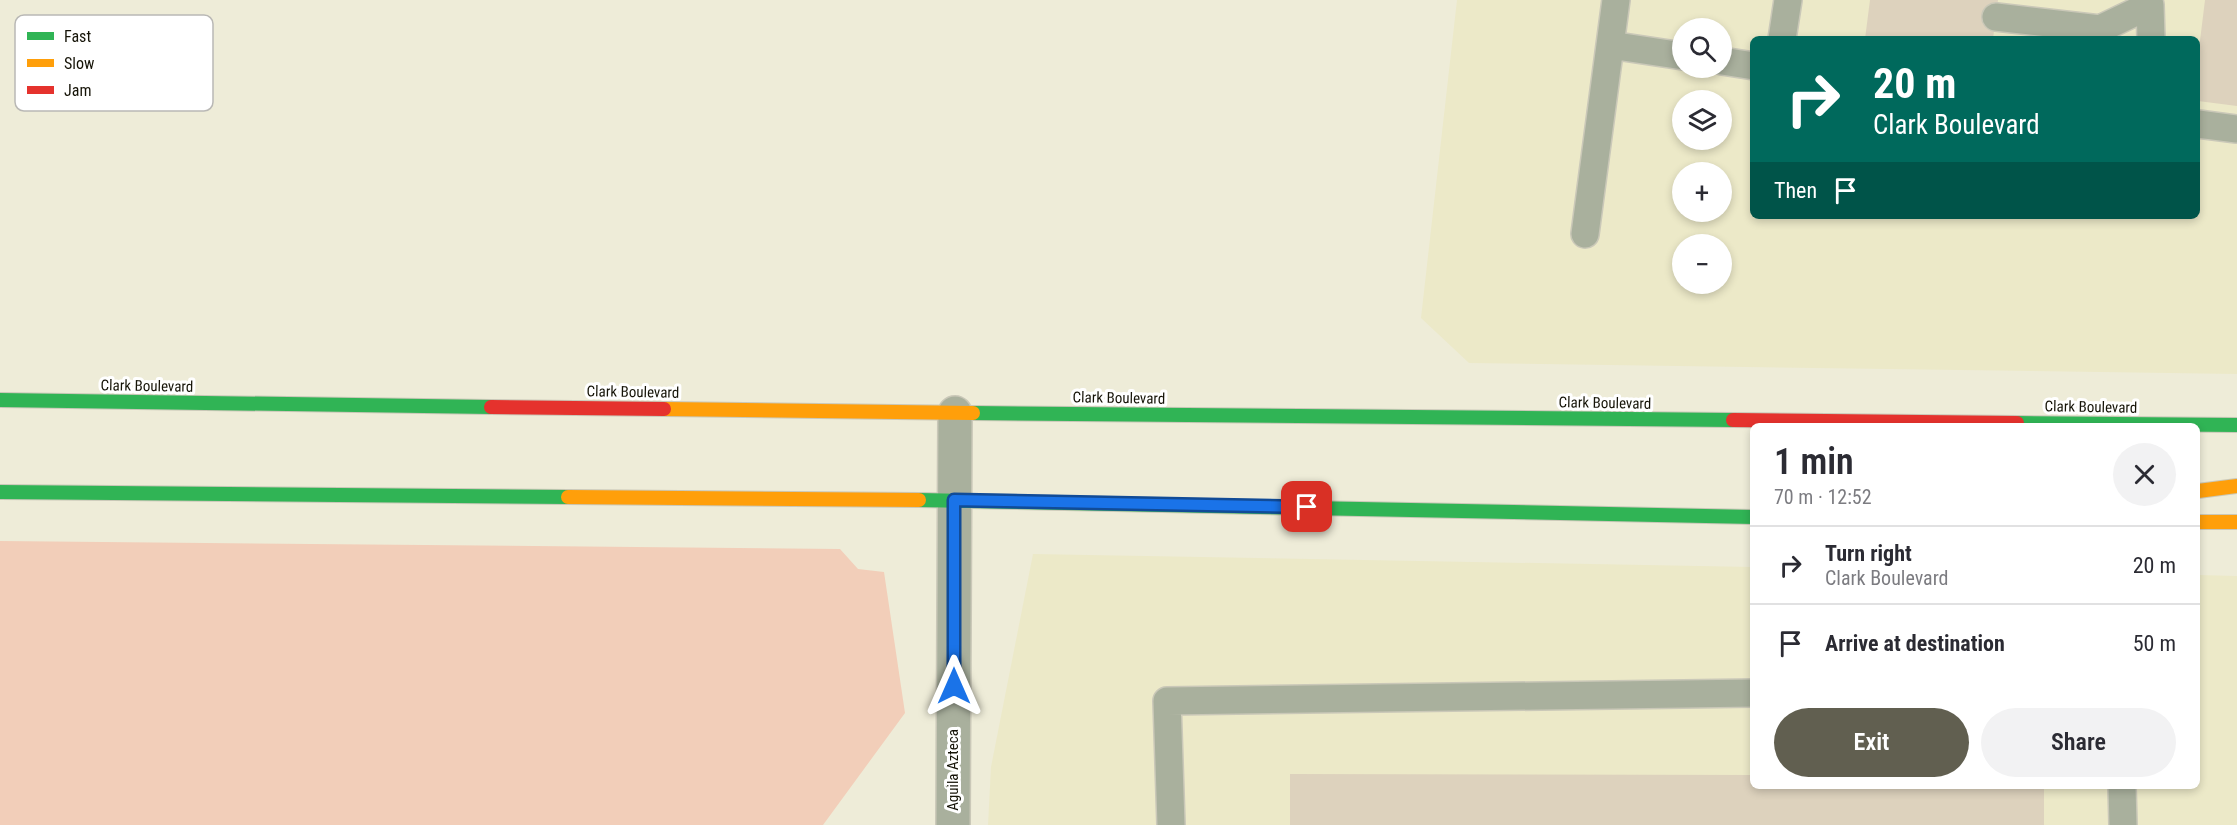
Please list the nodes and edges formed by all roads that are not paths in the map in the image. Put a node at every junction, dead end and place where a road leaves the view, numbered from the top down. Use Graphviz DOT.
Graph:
graph roads {
  1 [pos="1616,0"];
  2 [pos="1788,0"];
  3 [pos="2113,0"];
  4 [pos="2147,2"];
  5 [pos="1996,17"];
  6 [pos="1782,36"];
  7 [pos="2151,36"];
  8 [pos="1610,45"];
  9 [pos="1672,54"];
  10 [pos="1732,63"];
  11 [pos="1750,65"];
  12 [pos="2200,124"];
  13 [pos="2237,129"];
  14 [pos="1585,234"];
  15 [pos="0,400"];
  16 [pos="955,414"];
  17 [pos="2004,423"];
  18 [pos="2200,425"];
  19 [pos="2237,425"];
  20 [pos="2237,486"];
  21 [pos="2200,491"];
  22 [pos="0,492"];
  23 [pos="954,500"];
  24 [pos="1750,517"];
  25 [pos="2200,522"];
  26 [pos="2237,522"];
  27 [pos="1750,693"];
  28 [pos="2122,789"];
  29 [pos="953,825"];
  30 [pos="1171,825"];
  31 [pos="2123,825"];
  1 -- 8 [label="lane"];
  2 -- 6 [label="lane"];
  3 -- 4 [label="lane"];
  4 -- 5 [label="lane"];
  4 -- 7 [label="lane"];
  8 -- 9 [label="lane"];
  8 -- 14 [label="lane"];
  10 -- 11 [label="lane"];
  12 -- 13 [label="lane"];
  15 -- 16 [label="main road, Clark Boulevard"];
  16 -- 17 [label="main road, Clark Boulevard"];
  16 -- 23 [label="street, Aguila Azteca"];
  18 -- 19 [label="main road, Clark Boulevard"];
  20 -- 21 [label="main road"];
  22 -- 23 [label="main road"];
  23 -- 24 [label="main road"];
  23 -- 29 [label="street, Aguila Azteca"];
  25 -- 26 [label="main road"];
  27 -- 30 [label="lane"];
  28 -- 31 [label="lane"];
}
